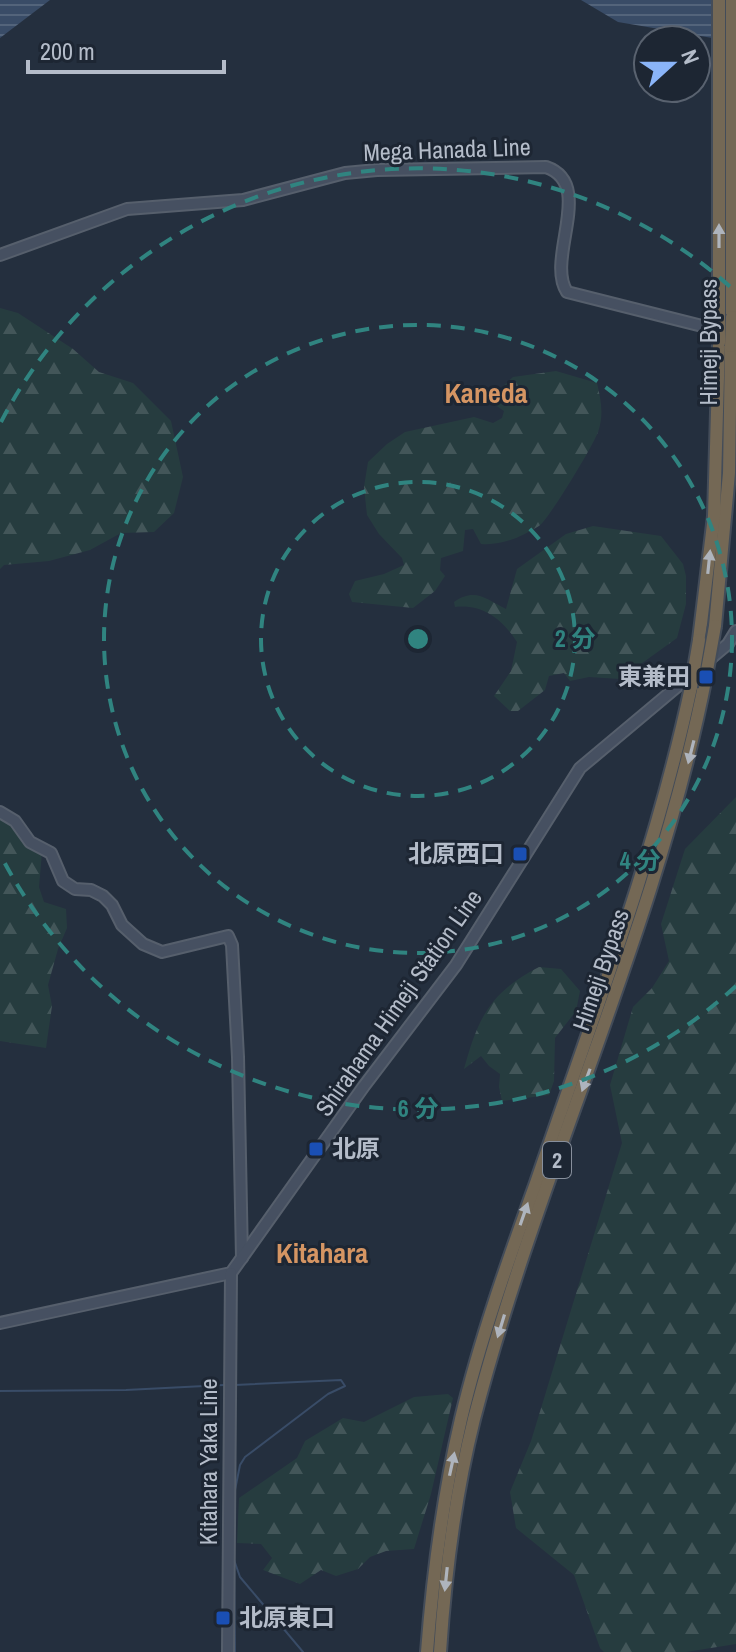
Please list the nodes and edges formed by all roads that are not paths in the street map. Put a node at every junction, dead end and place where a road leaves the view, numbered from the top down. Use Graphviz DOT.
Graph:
graph roads {
  1 [pos="719,0"];
  2 [pos="732,0"];
  3 [pos="726,50"];
  4 [pos="0,255"];
  5 [pos="729,341"];
  6 [pos="723,475"];
  7 [pos="736,631"];
  8 [pos="0,812"];
  9 [pos="242,1258"];
  10 [pos="231,1273"];
  11 [pos="0,1323"];
  12 [pos="228,1652"];
  13 [pos="427,1652"];
  14 [pos="440,1652"];
  1 -- 3 [label="highway, Himeji Bypass / 2"];
  2 -- 3 [label="highway, Himeji Bypass / 2"];
  3 -- 5 [label="highway, Himeji Bypass / 2, bridge"];
  4 -- 5 [label="main road, Mega Hanada Line"];
  5 -- 6 [label="highway, Himeji Bypass / 2"];
  13 -- 6 [label="highway, Himeji Bypass / 2, one-way, bridge"];
  6 -- 14 [label="highway, Himeji Bypass / 2, one-way, bridge"];
  7 -- 9 [label="main road, Shirahama Himeji Station Line"];
  8 -- 9 [label="main road"];
  9 -- 10 [label="main road, Shirahama Himeji Station Line"];
  10 -- 11 [label="main road"];
  10 -- 12 [label="main road, Kitahara Yaka Line"];
}
